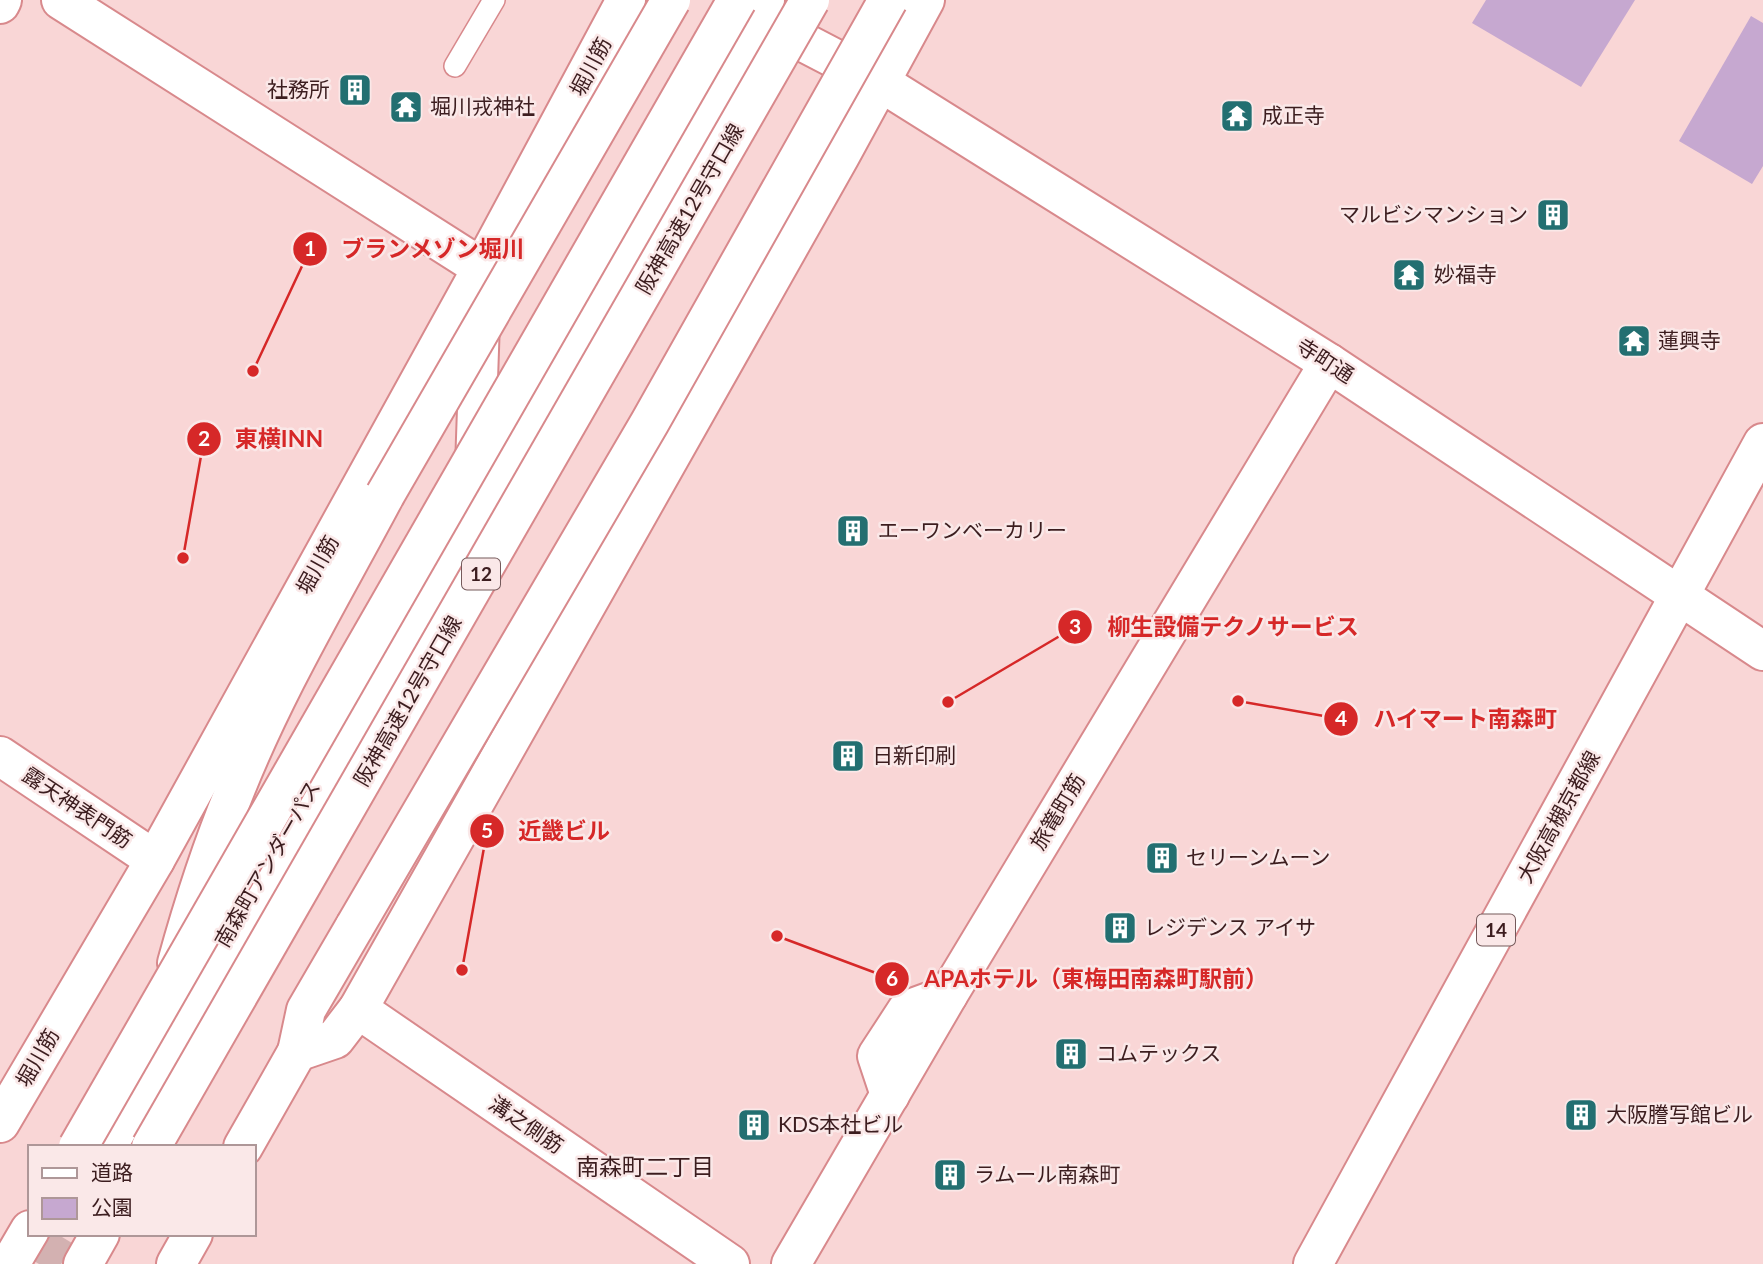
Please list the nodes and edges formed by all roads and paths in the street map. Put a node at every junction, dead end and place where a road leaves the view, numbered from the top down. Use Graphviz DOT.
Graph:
graph roads {
  1 [pos="61,0"];
  2 [pos="494,0"];
  3 [pos="626,0"];
  4 [pos="671,0"];
  5 [pos="810,0"];
  6 [pos="888,0"];
  7 [pos="925,0"];
  8 [pos="745,4"];
  9 [pos="455,66"];
  10 [pos="880,82"];
  11 [pos="482,268"];
  12 [pos="1329,363"];
  13 [pos="1763,443"];
  14 [pos="473,508"];
  15 [pos="1679,597"];
  16 [pos="1763,651"];
  17 [pos="0,756"];
  18 [pos="155,860"];
  19 [pos="170,986"];
  20 [pos="358,1009"];
  21 [pos="297,1052"];
  22 [pos="0,1123"];
  23 [pos="79,1145"];
  24 [pos="108,1145"];
  25 [pos="152,1145"];
  26 [pos="244,1145"];
  27 [pos="28,1233"];
  28 [pos="99,1236"];
  29 [pos="192,1236"];
  30 [pos="10,1264"];
  31 [pos="83,1264"];
  32 [pos="176,1264"];
  33 [pos="730,1264"];
  34 [pos="791,1264"];
  35 [pos="1313,1264"];
  1 -- 11 [label="main road"];
  2 -- 9 [label="lane"];
  3 -- 11 [label="main road, 堀川筋"];
  4 -- 19 [label="main road, bridge"];
  5 -- 25 [label="main road, 阪神高速12号守口線 / 12, bridge"];
  6 -- 21 [label="main road, bridge"];
  7 -- 10 [label="main road"];
  8 -- 10 [label="main road, 寺町通"];
  8 -- 14 [label="main road, 南森町アンダーパス"];
  8 -- 19 [label="main road, bridge"];
  10 -- 12 [label="main road, 寺町通"];
  10 -- 20 [label="main road"];
  11 -- 14 [label="main road"];
  11 -- 18 [label="main road, 堀川筋"];
  12 -- 15 [label="main road, 寺町通"];
  12 -- 34 [label="main road, 旅篭町筋"];
  13 -- 15 [label="main road, 大阪高槻京都線 / 14"];
  14 -- 24 [label="main road, 南森町アンダーパス"];
  15 -- 16 [label="main road, 寺町通"];
  15 -- 35 [label="main road, 大阪高槻京都線 / 14"];
  17 -- 18 [label="main road, 露天神表門筋"];
  18 -- 22 [label="main road, 堀川筋"];
  19 -- 23 [label="main road, bridge"];
  20 -- 21 [label="main road"];
  20 -- 33 [label="main road, 溝之側筋"];
  21 -- 26 [label="main road"];
  27 -- 30 [label="main road"];
  28 -- 31 [label="main road"];
  29 -- 32 [label="main road"];
}
